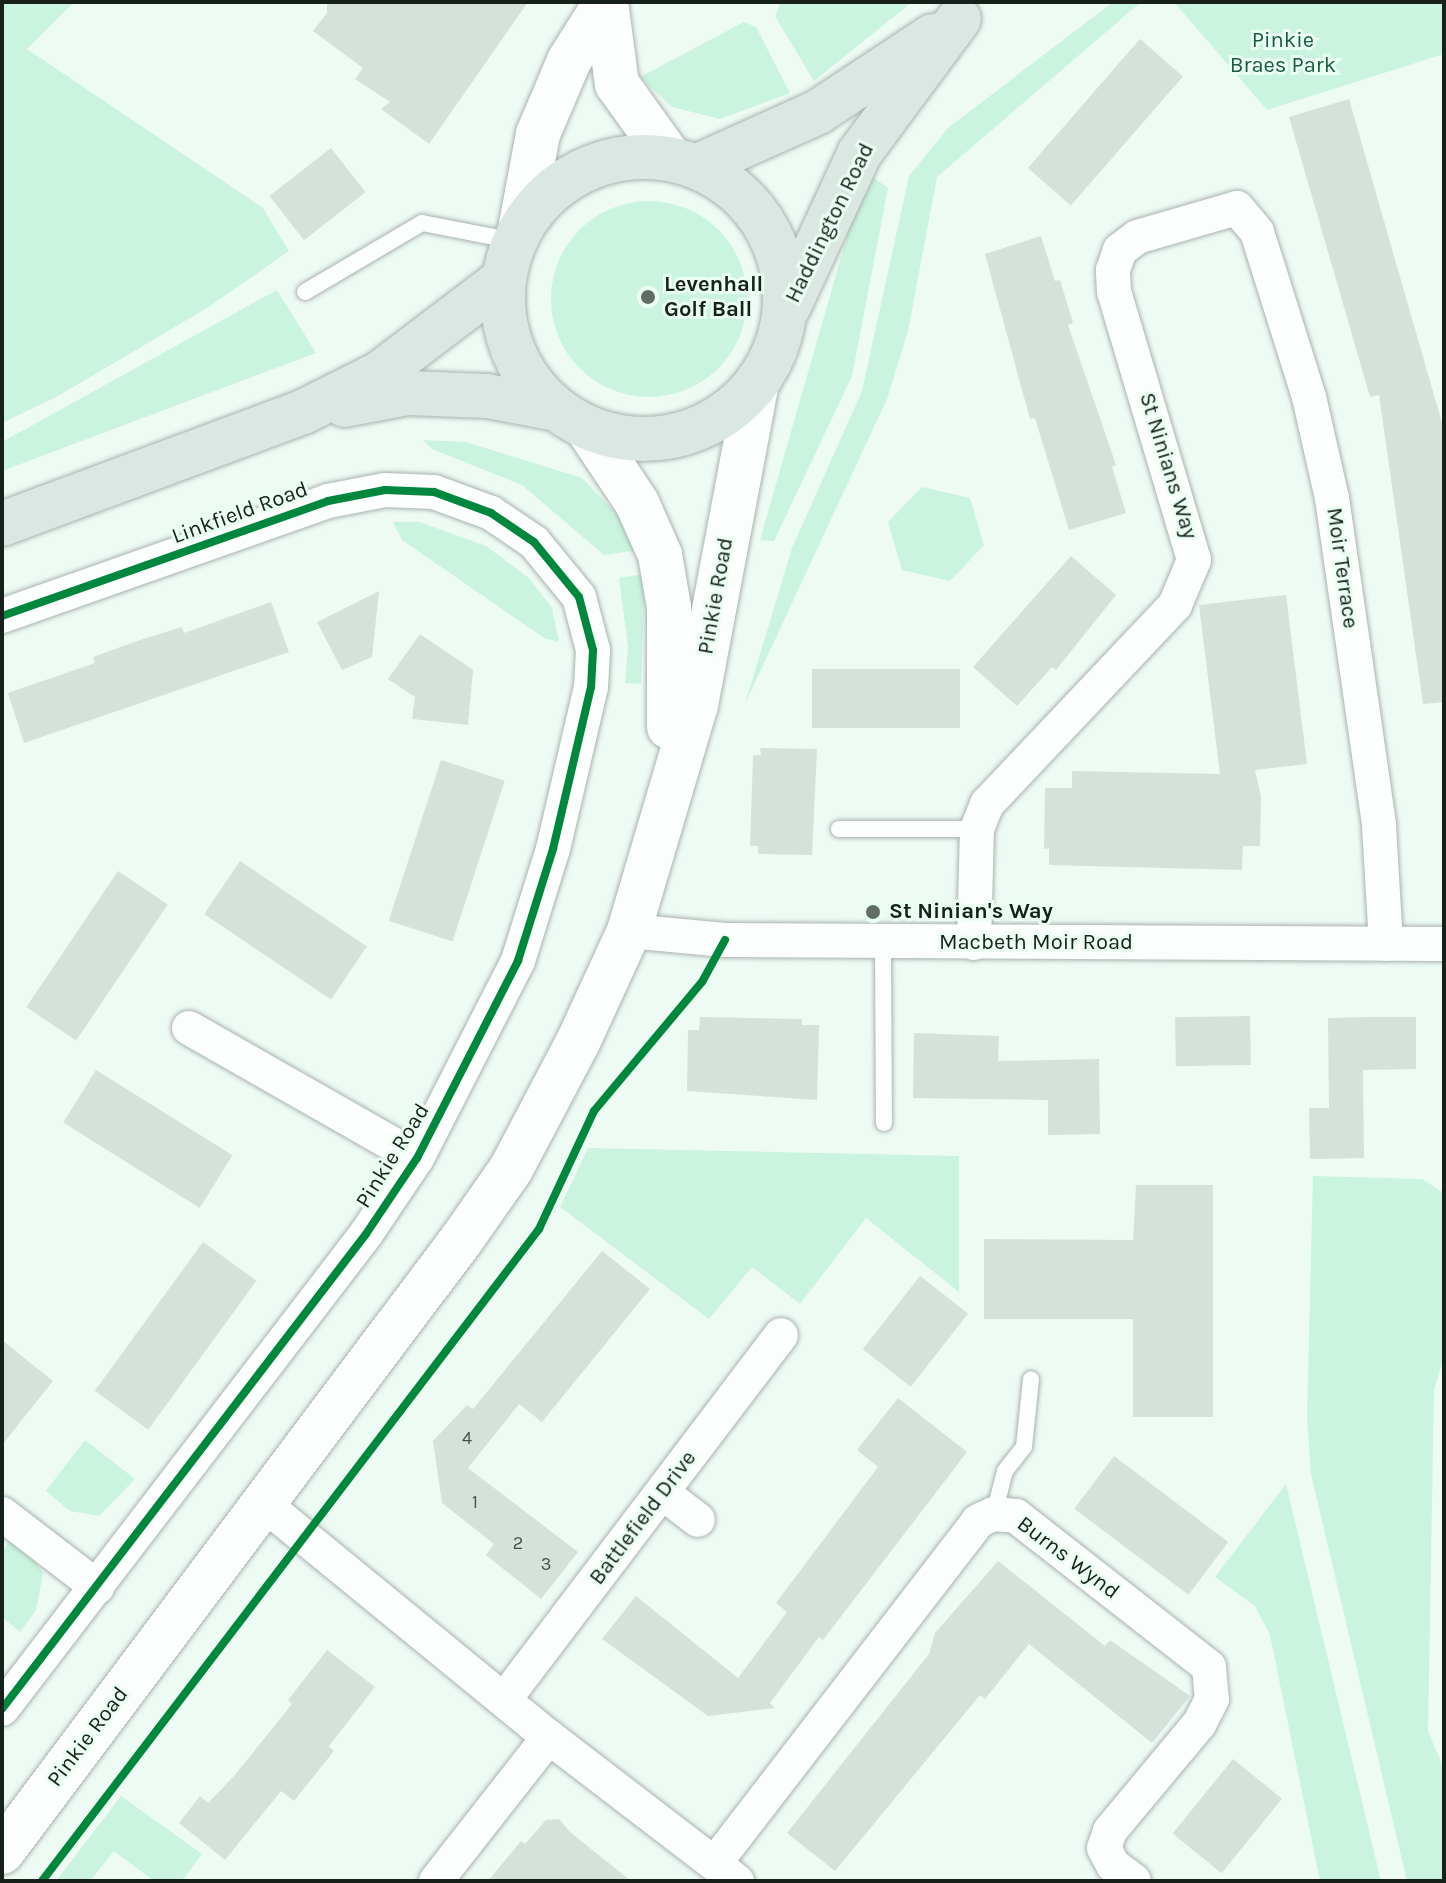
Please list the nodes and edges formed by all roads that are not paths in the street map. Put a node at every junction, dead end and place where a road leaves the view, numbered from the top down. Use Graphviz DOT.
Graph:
graph roads {
  1 [pos="606,2"];
  2 [pos="970,10"];
  3 [pos="684,162"];
  4 [pos="1237,208"];
  5 [pos="513,250"];
  6 [pos="305,292"];
  7 [pos="786,312"];
  8 [pos="757,383"];
  9 [pos="303,412"];
  10 [pos="572,418"];
  11 [pos="2,524"];
  12 [pos="534,542"];
  13 [pos="2,616"];
  14 [pos="662,805"];
  15 [pos="839,829"];
  16 [pos="977,829"];
  17 [pos="629,931"];
  18 [pos="883,943"];
  19 [pos="974,943"];
  20 [pos="1386,944"];
  21 [pos="1444,944"];
  22 [pos="189,1028"];
  23 [pos="884,1123"];
  24 [pos="417,1158"];
  25 [pos="781,1335"];
  26 [pos="1031,1379"];
  27 [pos="663,1493"];
  28 [pos="264,1504"];
  29 [pos="2,1514"];
  30 [pos="994,1514"];
  31 [pos="698,1520"];
  32 [pos="97,1587"];
  33 [pos="504,1700"];
  34 [pos="2,1709"];
  35 [pos="549,1737"];
  36 [pos="2,1852"];
  37 [pos="726,1872"];
  38 [pos="436,1881"];
  39 [pos="1134,1881"];
  1 -- 3 [label="main road"];
  1 -- 5 [label="main road"];
  2 -- 3 [label="main road, Haddington Road"];
  2 -- 7 [label="main road, Haddington Road"];
  3 -- 5 [label="main road"];
  3 -- 7 [label="main road"];
  4 -- 16 [label="street, St Ninians Way"];
  4 -- 20 [label="street, Moir Terrace"];
  5 -- 6 [label="lane"];
  5 -- 9 [label="main road"];
  5 -- 10 [label="main road"];
  7 -- 8 [label="main road"];
  8 -- 10 [label="main road"];
  8 -- 14 [label="main road, Pinkie Road"];
  9 -- 10 [label="main road"];
  9 -- 11 [label="main road"];
  10 -- 14 [label="main road, Pinkie Road"];
  12 -- 13 [label="street, Linkfield Road"];
  12 -- 24 [label="street, Pinkie Road"];
  14 -- 17 [label="main road, Pinkie Road"];
  15 -- 16 [label="lane"];
  16 -- 19 [label="street, St Ninians Way"];
  17 -- 18 [label="street, Macbeth Moir Road"];
  17 -- 28 [label="main road, Pinkie Road"];
  18 -- 19 [label="street, Macbeth Moir Road"];
  18 -- 23 [label="lane"];
  19 -- 20 [label="street, Macbeth Moir Road"];
  20 -- 21 [label="street, Macbeth Moir Road"];
  22 -- 24 [label="street"];
  24 -- 32 [label="street, Pinkie Road"];
  25 -- 27 [label="street, Battlefield Drive"];
  26 -- 30 [label="lane"];
  27 -- 31 [label="street"];
  27 -- 33 [label="street, Battlefield Drive"];
  28 -- 33 [label="street"];
  28 -- 36 [label="main road, Pinkie Road"];
  29 -- 32 [label="street"];
  30 -- 37 [label="street, Burns Wynd"];
  30 -- 39 [label="street, Burns Wynd"];
  32 -- 34 [label="street, Pinkie Road"];
  33 -- 35 [label="street"];
  35 -- 37 [label="street"];
  35 -- 38 [label="street"];
}
